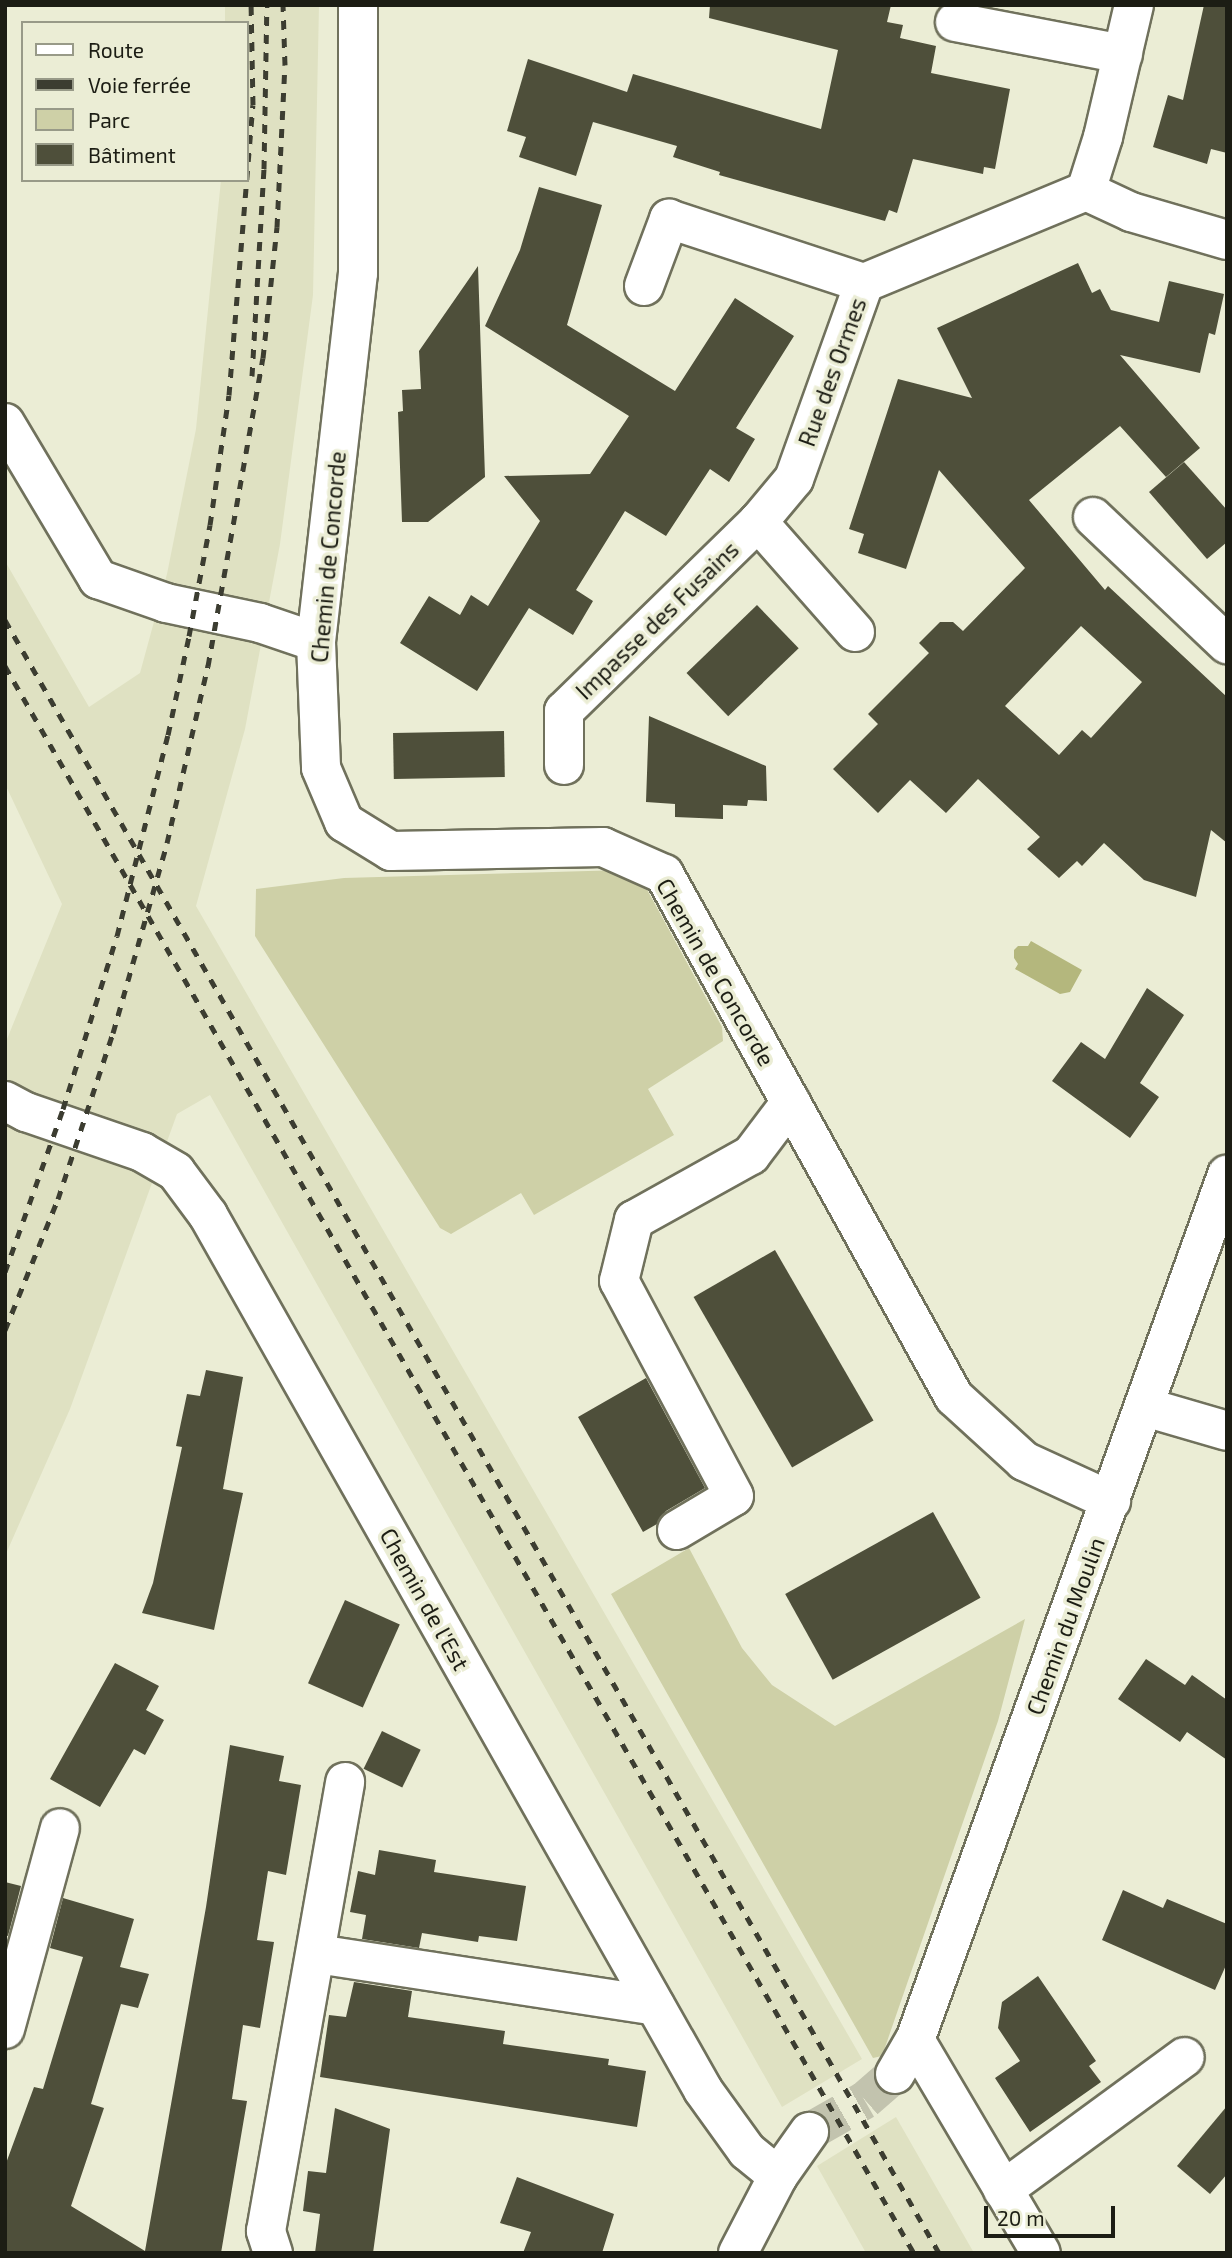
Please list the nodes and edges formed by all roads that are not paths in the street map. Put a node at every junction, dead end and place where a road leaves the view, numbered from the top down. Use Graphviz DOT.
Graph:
graph roads {
  1 [pos="358,5"];
  2 [pos="1134,5"];
  3 [pos="955,22"];
  4 [pos="1123,54"];
  5 [pos="1086,191"];
  6 [pos="1227,240"];
  7 [pos="864,283"];
  8 [pos="644,286"];
  9 [pos="5,423"];
  10 [pos="1093,517"];
  11 [pos="758,522"];
  12 [pos="855,632"];
  13 [pos="316,642"];
  14 [pos="1227,644"];
  15 [pos="564,765"];
  16 [pos="5,1101"];
  17 [pos="790,1102"];
  18 [pos="1227,1175"];
  19 [pos="1145,1407"];
  20 [pos="1227,1431"];
  21 [pos="1111,1501"];
  22 [pos="677,1530"];
  23 [pos="345,1782"];
  24 [pos="60,1828"];
  25 [pos="317,1954"];
  26 [pos="655,2006"];
  27 [pos="5,2029"];
  28 [pos="915,2040"];
  29 [pos="1185,2057"];
  30 [pos="895,2074"];
  31 [pos="809,2132"];
  32 [pos="778,2176"];
  33 [pos="1003,2190"];
  34 [pos="273,2253"];
  35 [pos="737,2253"];
  36 [pos="1041,2253"];
  1 -- 13 [label="street, Chemin de Concorde"];
  2 -- 4 [label="street"];
  3 -- 4 [label="street"];
  4 -- 5 [label="street"];
  5 -- 6 [label="street"];
  5 -- 7 [label="street, Rue des Ormes"];
  7 -- 8 [label="street"];
  7 -- 11 [label="street, Rue des Ormes"];
  9 -- 13 [label="street"];
  10 -- 14 [label="street"];
  11 -- 12 [label="street"];
  11 -- 15 [label="street, Impasse des Fusains"];
  13 -- 17 [label="street, Chemin de Concorde"];
  16 -- 26 [label="street, Chemin de l'Est"];
  17 -- 21 [label="street, Chemin de Concorde"];
  17 -- 22 [label="street"];
  18 -- 19 [label="street, Chemin du Moulin"];
  19 -- 20 [label="street"];
  19 -- 21 [label="street, Chemin du Moulin"];
  21 -- 28 [label="street, Chemin du Moulin"];
  23 -- 25 [label="street"];
  24 -- 27 [label="street"];
  25 -- 26 [label="street"];
  25 -- 34 [label="street"];
  26 -- 32 [label="street, Chemin de l'Est"];
  28 -- 30 [label="street, Chemin du Moulin"];
  28 -- 33 [label="street"];
  29 -- 33 [label="street"];
  31 -- 32 [label="street"];
  32 -- 35 [label="street"];
  33 -- 36 [label="street"];
}
